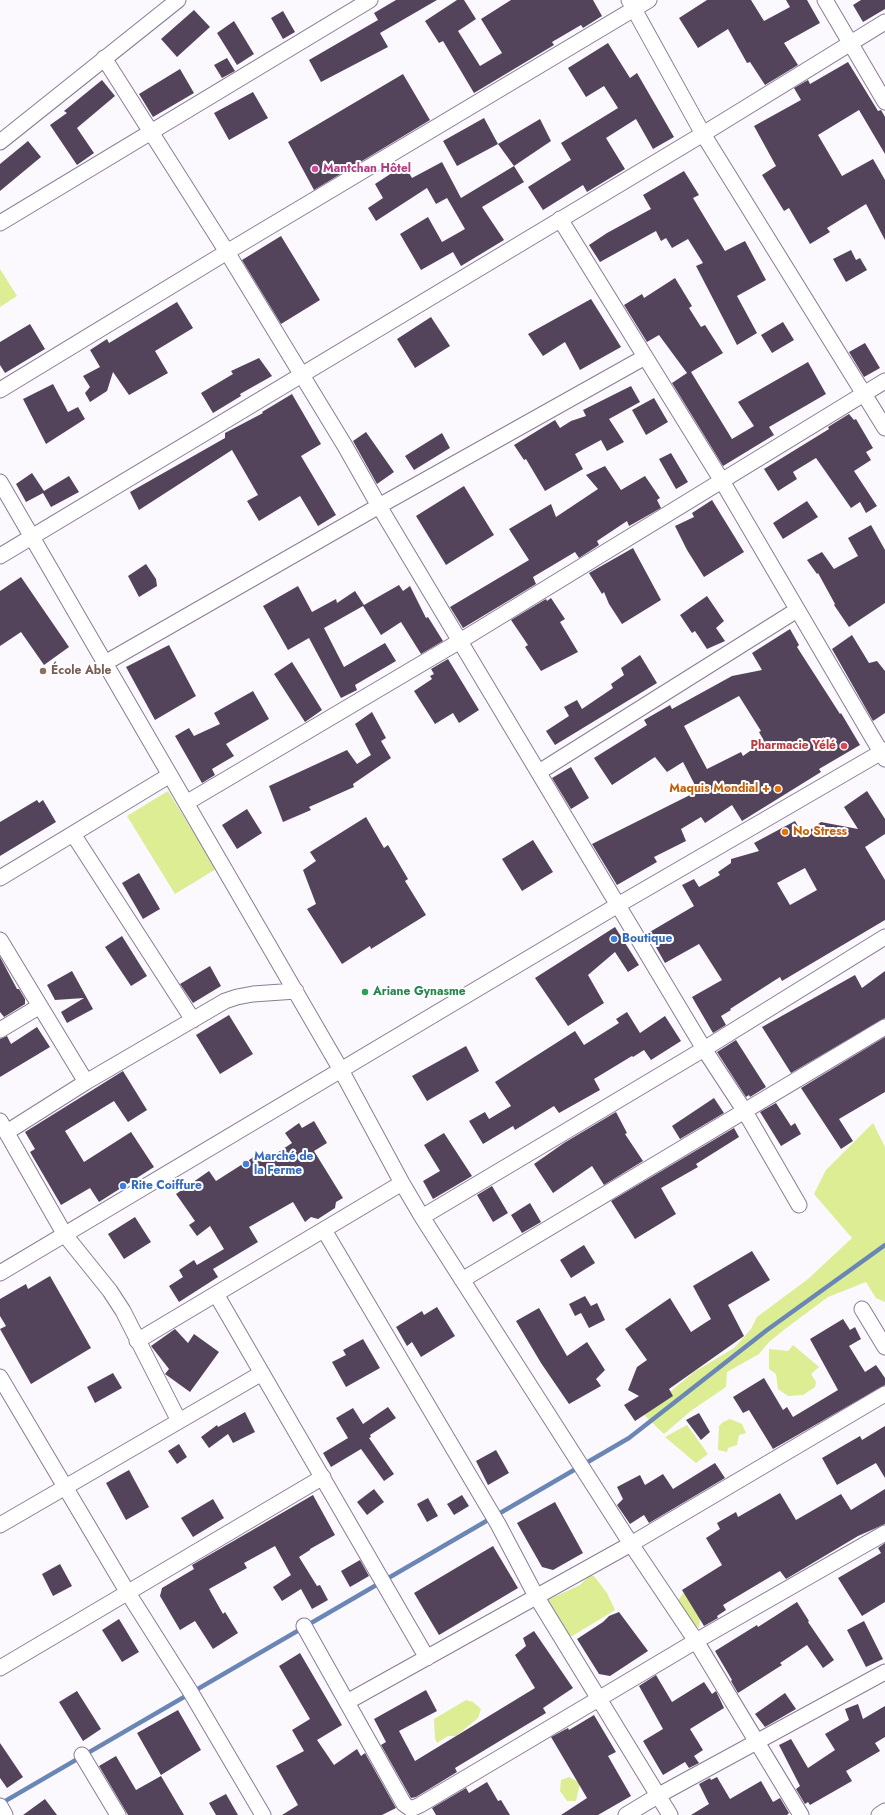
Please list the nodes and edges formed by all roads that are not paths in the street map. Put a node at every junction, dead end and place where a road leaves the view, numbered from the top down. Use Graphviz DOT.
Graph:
graph roads {
  1 [pos="178,0"];
  2 [pos="370,0"];
  3 [pos="649,0"];
  4 [pos="826,0"];
  5 [pos="631,4"];
  6 [pos="885,22"];
  7 [pos="850,43"];
  8 [pos="104,58"];
  9 [pos="885,102"];
  10 [pos="151,132"];
  11 [pos="703,134"];
  12 [pos="0,142"];
  13 [pos="560,219"];
  14 [pos="0,223"];
  15 [pos="227,252"];
  16 [pos="645,357"];
  17 [pos="300,374"];
  18 [pos="885,381"];
  19 [pos="0,390"];
  20 [pos="864,393"];
  21 [pos="885,428"];
  22 [pos="722,481"];
  23 [pos="0,482"];
  24 [pos="379,506"];
  25 [pos="32,536"];
  26 [pos="0,556"];
  27 [pos="798,610"];
  28 [pos="460,640"];
  29 [pos="105,663"];
  30 [pos="884,754"];
  31 [pos="539,772"];
  32 [pos="170,775"];
  33 [pos="186,803"];
  34 [pos="73,834"];
  35 [pos="0,878"];
  36 [pos="618,905"];
  37 [pos="885,937"];
  38 [pos="0,940"];
  39 [pos="296,991"];
  40 [pos="40,1006"];
  41 [pos="193,1020"];
  42 [pos="885,1027"];
  43 [pos="0,1030"];
  44 [pos="704,1049"];
  45 [pos="341,1070"];
  46 [pos="86,1082"];
  47 [pos="744,1110"];
  48 [pos="3,1127"];
  49 [pos="402,1183"];
  50 [pos="799,1205"];
  51 [pos="422,1217"];
  52 [pos="324,1230"];
  53 [pos="64,1235"];
  54 [pos="0,1273"];
  55 [pos="462,1280"];
  56 [pos="216,1294"];
  57 [pos="862,1309"];
  58 [pos="137,1341"];
  59 [pos="885,1347"];
  60 [pos="262,1373"];
  61 [pos="0,1377"];
  62 [pos="885,1394"];
  63 [pos="179,1421"];
  64 [pos="323,1477"];
  65 [pos="65,1487"];
  66 [pos="0,1525"];
  67 [pos="885,1533"];
  68 [pos="632,1544"];
  69 [pos="128,1593"];
  70 [pos="536,1596"];
  71 [pos="304,1626"];
  72 [pos="696,1640"];
  73 [pos="427,1658"];
  74 [pos="0,1668"];
  75 [pos="885,1672"];
  76 [pos="599,1697"];
  77 [pos="347,1702"];
  78 [pos="756,1742"];
  79 [pos="82,1754"];
  80 [pos="659,1795"];
  81 [pos="0,1806"];
  82 [pos="885,1811"];
  83 [pos="6,1815"];
  84 [pos="118,1815"];
  85 [pos="263,1815"];
  86 [pos="626,1815"];
  87 [pos="670,1815"];
  88 [pos="801,1815"];
  89 [pos="879,1815"];
  1 -- 8 [label="street"];
  2 -- 10 [label="street"];
  3 -- 5 [label="street"];
  4 -- 7 [label="street"];
  5 -- 11 [label="street"];
  5 -- 15 [label="street"];
  6 -- 7 [label="street"];
  7 -- 9 [label="street"];
  7 -- 11 [label="street"];
  8 -- 10 [label="street"];
  8 -- 12 [label="street"];
  10 -- 14 [label="street"];
  10 -- 15 [label="street"];
  11 -- 13 [label="street"];
  11 -- 20 [label="street"];
  13 -- 16 [label="street"];
  13 -- 17 [label="street"];
  15 -- 17 [label="street"];
  15 -- 19 [label="street"];
  16 -- 22 [label="street"];
  16 -- 24 [label="street"];
  17 -- 24 [label="street"];
  17 -- 25 [label="street"];
  18 -- 20 [label="street"];
  20 -- 21 [label="street"];
  20 -- 22 [label="street"];
  22 -- 27 [label="street"];
  22 -- 28 [label="street"];
  23 -- 25 [label="street"];
  24 -- 28 [label="street"];
  24 -- 29 [label="street"];
  25 -- 26 [label="street"];
  25 -- 29 [label="street"];
  27 -- 30 [label="street"];
  27 -- 31 [label="street"];
  28 -- 31 [label="street"];
  28 -- 33 [label="street"];
  29 -- 32 [label="street"];
  30 -- 36 [label="street"];
  31 -- 36 [label="street"];
  32 -- 33 [label="street"];
  32 -- 34 [label="street"];
  33 -- 39 [label="street"];
  34 -- 35 [label="street"];
  34 -- 41 [label="street"];
  36 -- 44 [label="street"];
  36 -- 45 [label="street"];
  37 -- 44 [label="street"];
  38 -- 40 [label="street"];
  39 -- 41 [label="street"];
  39 -- 45 [label="street"];
  40 -- 43 [label="street"];
  40 -- 46 [label="street"];
  41 -- 46 [label="street"];
  42 -- 47 [label="street"];
  44 -- 47 [label="street"];
  44 -- 51 [label="street"];
  45 -- 49 [label="street"];
  45 -- 53 [label="street"];
  46 -- 48 [label="street"];
  47 -- 50 [label="street"];
  47 -- 55 [label="street"];
  48 -- 53 [label="street"];
  49 -- 51 [label="street"];
  49 -- 52 [label="street"];
  51 -- 55 [label="street"];
  52 -- 56 [label="street"];
  52 -- 70 [label="street"];
  53 -- 54 [label="street"];
  53 -- 58 [label="street"];
  55 -- 68 [label="street"];
  56 -- 58 [label="street"];
  56 -- 60 [label="street"];
  57 -- 59 [label="street"];
  58 -- 63 [label="street"];
  60 -- 63 [label="street"];
  60 -- 64 [label="street"];
  61 -- 65 [label="street"];
  62 -- 68 [label="street"];
  63 -- 65 [label="street"];
  64 -- 69 [label="street"];
  64 -- 73 [label="street"];
  65 -- 66 [label="street"];
  65 -- 69 [label="street"];
  67 -- 72 [label="street"];
  68 -- 70 [label="street"];
  68 -- 72 [label="street"];
  69 -- 74 [label="street"];
  69 -- 85 [label="street"];
  70 -- 73 [label="street"];
  70 -- 76 [label="street"];
  71 -- 77 [label="street"];
  72 -- 76 [label="street"];
  72 -- 78 [label="street"];
  73 -- 77 [label="street"];
  75 -- 78 [label="street"];
  76 -- 77 [label="street"];
  76 -- 80 [label="street"];
  78 -- 80 [label="street"];
  78 -- 88 [label="street"];
  79 -- 84 [label="street"];
  80 -- 86 [label="street"];
  80 -- 87 [label="street"];
  81 -- 83 [label="street"];
  82 -- 89 [label="street"];
}
